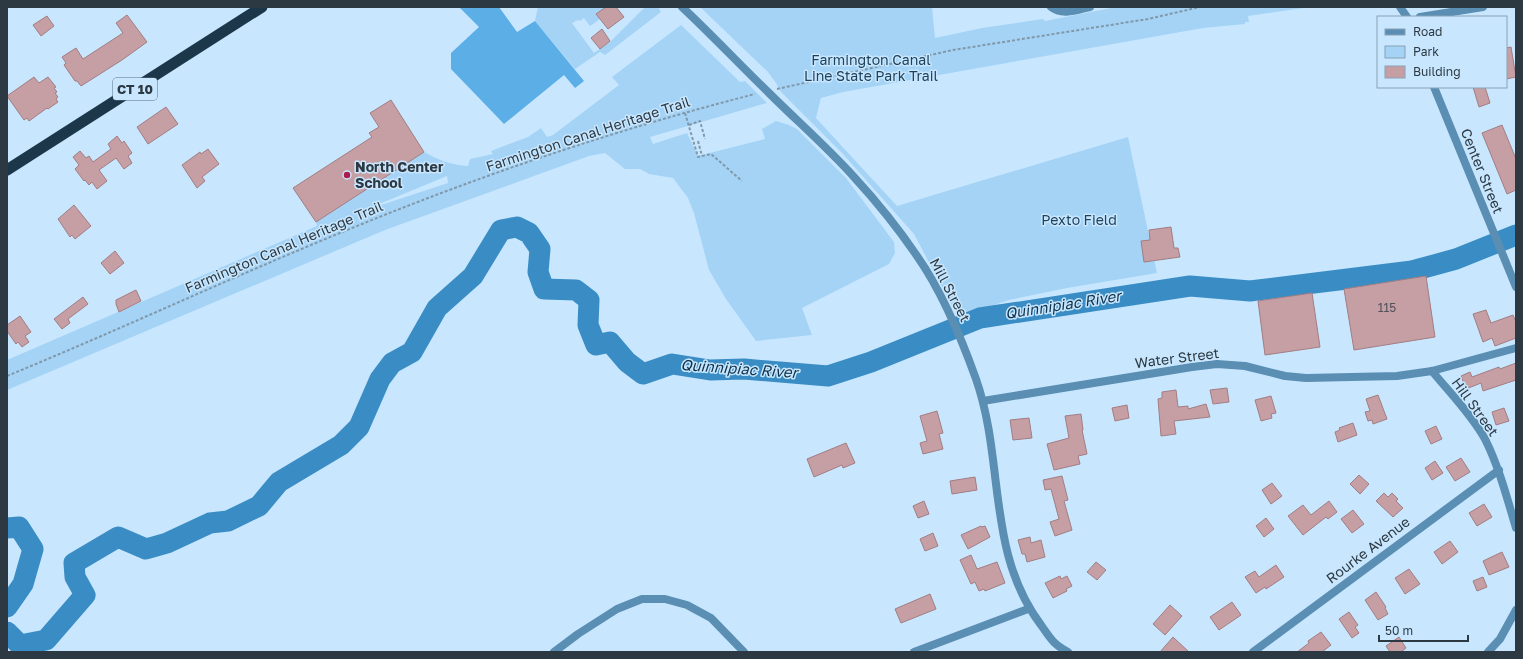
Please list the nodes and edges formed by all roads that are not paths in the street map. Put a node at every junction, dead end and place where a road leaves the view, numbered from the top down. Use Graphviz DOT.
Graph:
graph roads {
  1 [pos="262,7"];
  2 [pos="682,7"];
  3 [pos="1090,7"];
  4 [pos="1400,7"];
  5 [pos="1483,7"];
  6 [pos="1054,9"];
  7 [pos="1406,16"];
  8 [pos="1426,16"];
  9 [pos="1434,88"];
  10 [pos="7,170"];
  11 [pos="1516,287"];
  12 [pos="1516,348"];
  13 [pos="1432,371"];
  14 [pos="983,401"];
  15 [pos="1499,470"];
  16 [pos="1516,528"];
  17 [pos="1028,609"];
  18 [pos="1516,610"];
  19 [pos="554,652"];
  20 [pos="744,652"];
  21 [pos="914,652"];
  22 [pos="1068,652"];
  23 [pos="1252,652"];
  24 [pos="1488,652"];
  1 -- 10 [label="highway, CT 10"];
  2 -- 14 [label="street, Mill Street"];
  3 -- 6 [label="street"];
  4 -- 7 [label="street"];
  5 -- 8 [label="street"];
  9 -- 11 [label="street, Center Street"];
  12 -- 13 [label="street, Water Street"];
  13 -- 14 [label="street, Water Street"];
  13 -- 15 [label="street, Hill Street"];
  14 -- 17 [label="street, Mill Street"];
  15 -- 16 [label="street, Hill Street"];
  15 -- 23 [label="street, Rourke Avenue"];
  17 -- 21 [label="street"];
  17 -- 22 [label="street, Mill Street"];
  18 -- 24 [label="street"];
  19 -- 20 [label="street"];
}
